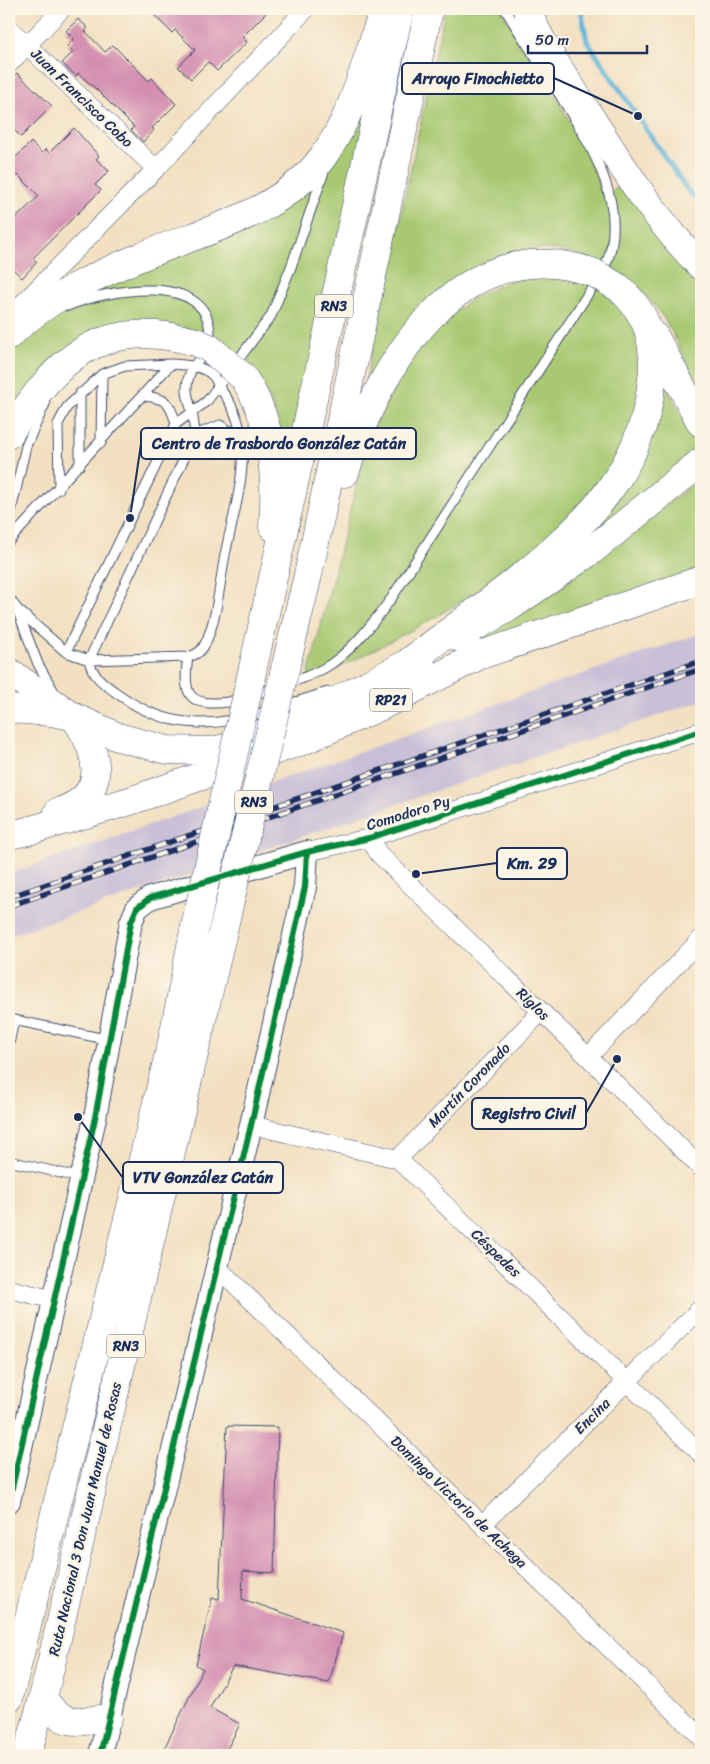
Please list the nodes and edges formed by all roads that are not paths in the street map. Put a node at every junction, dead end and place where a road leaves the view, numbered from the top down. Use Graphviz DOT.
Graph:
graph roads {
  1 [pos="62,9"];
  2 [pos="306,9"];
  3 [pos="384,9"];
  4 [pos="400,9"];
  5 [pos="429,9"];
  6 [pos="505,9"];
  7 [pos="527,9"];
  8 [pos="9,28"];
  9 [pos="27,45"];
  10 [pos="9,64"];
  11 [pos="334,140"];
  12 [pos="156,169"];
  13 [pos="701,266"];
  14 [pos="9,317"];
  15 [pos="648,327"];
  16 [pos="9,335"];
  17 [pos="9,339"];
  18 [pos="91,345"];
  19 [pos="194,354"];
  20 [pos="171,364"];
  21 [pos="102,374"];
  22 [pos="218,386"];
  23 [pos="80,393"];
  24 [pos="144,396"];
  25 [pos="192,412"];
  26 [pos="701,423"];
  27 [pos="176,424"];
  28 [pos="9,434"];
  29 [pos="195,436"];
  30 [pos="101,443"];
  31 [pos="244,452"];
  32 [pos="701,462"];
  33 [pos="80,465"];
  34 [pos="59,488"];
  35 [pos="9,520"];
  36 [pos="9,541"];
  37 [pos="308,575"];
  38 [pos="701,580"];
  39 [pos="9,598"];
  40 [pos="268,603"];
  41 [pos="17,609"];
  42 [pos="66,652"];
  43 [pos="188,658"];
  44 [pos="89,660"];
  45 [pos="394,671"];
  46 [pos="9,672"];
  47 [pos="9,709"];
  48 [pos="74,717"];
  49 [pos="701,731"];
  50 [pos="9,825"];
  51 [pos="9,834"];
  52 [pos="369,838"];
  53 [pos="307,852"];
  54 [pos="701,939"];
  55 [pos="540,1012"];
  56 [pos="12,1019"];
  57 [pos="110,1040"];
  58 [pos="9,1044"];
  59 [pos="589,1056"];
  60 [pos="251,1125"];
  61 [pos="398,1159"];
  62 [pos="9,1161"];
  63 [pos="701,1168"];
  64 [pos="82,1178"];
  65 [pos="217,1267"];
  66 [pos="9,1289"];
  67 [pos="55,1300"];
  68 [pos="701,1308"];
  69 [pos="627,1381"];
  70 [pos="701,1454"];
  71 [pos="9,1501"];
  72 [pos="483,1524"];
  73 [pos="9,1695"];
  74 [pos="43,1698"];
  75 [pos="108,1718"];
  76 [pos="701,1737"];
  77 [pos="27,1755"];
  78 [pos="100,1755"];
  1 -- 9 [label="street"];
  2 -- 12 [label="street"];
  3 -- 11 [label="main road"];
  4 -- 40 [label="main road, RN3"];
  5 -- 37 [label="main road, RN3"];
  6 -- 43 [label="lane"];
  7 -- 13 [label="main road"];
  8 -- 9 [label="street, Juan Francisco Cobo"];
  9 -- 10 [label="street"];
  9 -- 12 [label="street, Juan Francisco Cobo"];
  11 -- 16 [label="main road"];
  11 -- 22 [label="lane"];
  12 -- 14 [label="street"];
  15 -- 26 [label="main road"];
  15 -- 37 [label="main road, bridge"];
  15 -- 45 [label="main road"];
  17 -- 19 [label="lane"];
  18 -- 19 [label="main road"];
  18 -- 28 [label="main road"];
  18 -- 35 [label="lane"];
  19 -- 20 [label="lane"];
  19 -- 22 [label="lane"];
  19 -- 25 [label="lane"];
  19 -- 40 [label="main road, bridge"];
  20 -- 21 [label="lane"];
  20 -- 24 [label="lane"];
  21 -- 23 [label="lane"];
  21 -- 30 [label="lane"];
  22 -- 25 [label="lane"];
  22 -- 31 [label="lane"];
  23 -- 33 [label="lane"];
  23 -- 34 [label="lane"];
  24 -- 27 [label="lane"];
  24 -- 30 [label="lane"];
  25 -- 27 [label="lane"];
  25 -- 29 [label="lane"];
  27 -- 42 [label="lane"];
  29 -- 31 [label="lane"];
  29 -- 44 [label="lane"];
  30 -- 33 [label="lane"];
  31 -- 43 [label="lane"];
  32 -- 45 [label="main road, RP21"];
  33 -- 34 [label="lane"];
  34 -- 36 [label="lane"];
  37 -- 74 [label="main road, Ruta Nacional 3 Don Juan Manuel de Rosas / RN3, bridge"];
  38 -- 51 [label="main road, RP21"];
  39 -- 41 [label="lane"];
  40 -- 73 [label="main road, Ruta Nacional 3 Don Juan Manuel de Rosas / RN3, bridge"];
  41 -- 42 [label="lane"];
  41 -- 48 [label="lane"];
  42 -- 44 [label="lane"];
  43 -- 44 [label="lane"];
  44 -- 45 [label="lane"];
  45 -- 48 [label="main road, RP21"];
  46 -- 48 [label="main road"];
  47 -- 48 [label="main road, RP21"];
  48 -- 50 [label="main road"];
  49 -- 52 [label="street, Comodoro Py"];
  52 -- 53 [label="street, Comodoro Py"];
  52 -- 55 [label="street, Riglos"];
  53 -- 57 [label="street, Comodoro Py"];
  53 -- 60 [label="street"];
  54 -- 59 [label="street"];
  55 -- 59 [label="street, Riglos"];
  55 -- 61 [label="street, Martín Coronado"];
  56 -- 57 [label="lane"];
  56 -- 58 [label="lane"];
  57 -- 64 [label="street"];
  59 -- 63 [label="street, Riglos"];
  60 -- 61 [label="street"];
  60 -- 65 [label="street"];
  61 -- 69 [label="street, Céspedes"];
  62 -- 64 [label="lane"];
  64 -- 67 [label="street"];
  65 -- 72 [label="street, Domingo Victorio de Achega"];
  65 -- 75 [label="street"];
  66 -- 67 [label="street"];
  67 -- 71 [label="street"];
  68 -- 69 [label="street, Encina"];
  69 -- 70 [label="street, Céspedes"];
  69 -- 72 [label="street, Encina"];
  72 -- 76 [label="street, Domingo Victorio de Achega"];
  74 -- 75 [label="main road"];
  74 -- 77 [label="main road, Ruta Nacional 3 Don Juan Manuel de Rosas / RN3"];
  75 -- 78 [label="street"];
}
